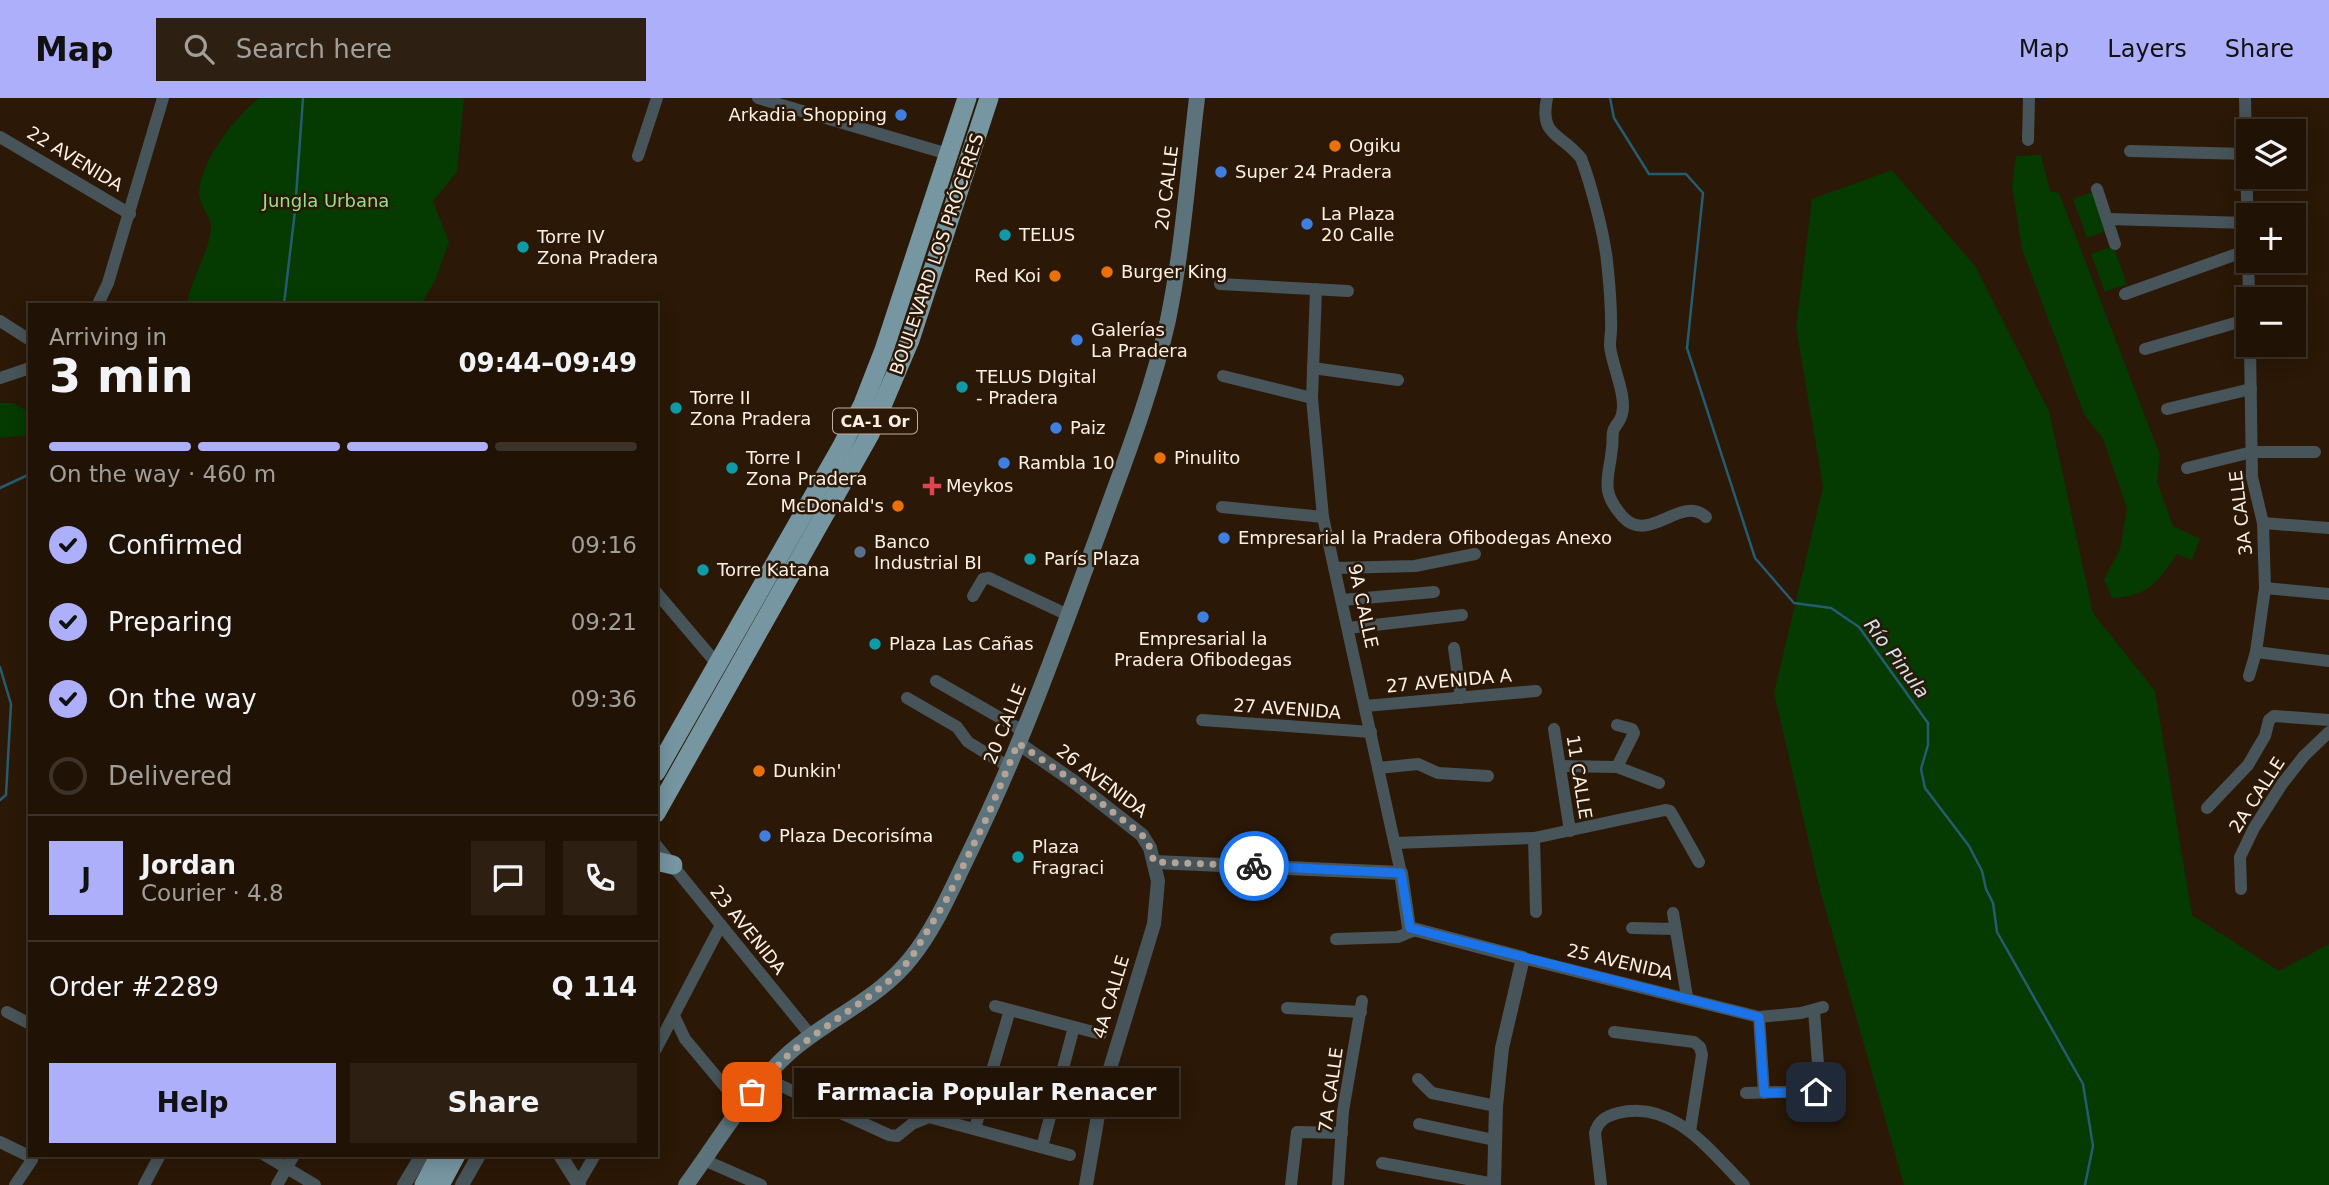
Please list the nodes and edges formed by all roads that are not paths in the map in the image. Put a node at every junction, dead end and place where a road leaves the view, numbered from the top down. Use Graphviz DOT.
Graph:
graph roads {
  1 [pos="163,98"];
  2 [pos="657,98"];
  3 [pos="758,98"];
  4 [pos="967,98"];
  5 [pos="989,98"];
  6 [pos="1197,98"];
  7 [pos="1547,98"];
  8 [pos="2029,98"];
  9 [pos="2245,98"];
  10 [pos="2245,119"];
  11 [pos="0,137"];
  12 [pos="2028,140"];
  13 [pos="2130,151"];
  14 [pos="948,154"];
  15 [pos="2236,154"];
  16 [pos="638,156"];
  17 [pos="2097,188"];
  18 [pos="130,214"];
  19 [pos="2107,219"];
  20 [pos="2236,223"];
  21 [pos="2115,244"];
  22 [pos="2236,254"];
  23 [pos="1220,284"];
  24 [pos="1316,289"];
  25 [pos="1348,291"];
  26 [pos="2125,294"];
  27 [pos="98,303"];
  28 [pos="0,321"];
  29 [pos="2236,323"];
  30 [pos="28,339"];
  31 [pos="2145,349"];
  32 [pos="2250,357"];
  33 [pos="1313,368"];
  34 [pos="28,369"];
  35 [pos="1223,376"];
  36 [pos="0,378"];
  37 [pos="1398,380"];
  38 [pos="2251,388"];
  39 [pos="1312,398"];
  40 [pos="2167,409"];
  41 [pos="2252,452"];
  42 [pos="2315,452"];
  43 [pos="2187,468"];
  44 [pos="1222,507"];
  45 [pos="1323,517"];
  46 [pos="1706,517"];
  47 [pos="2263,523"];
  48 [pos="2329,528"];
  49 [pos="1475,554"];
  50 [pos="1335,568"];
  51 [pos="2265,588"];
  52 [pos="1434,592"];
  53 [pos="658,594"];
  54 [pos="2329,594"];
  55 [pos="973,596"];
  56 [pos="1342,600"];
  57 [pos="1068,615"];
  58 [pos="1462,615"];
  59 [pos="1348,628"];
  60 [pos="1454,648"];
  61 [pos="2256,652"];
  62 [pos="2329,661"];
  63 [pos="718,665"];
  64 [pos="2249,676"];
  65 [pos="936,681"];
  66 [pos="1536,691"];
  67 [pos="907,698"];
  68 [pos="1461,698"];
  69 [pos="1365,706"];
  70 [pos="1202,720"];
  71 [pos="2329,720"];
  72 [pos="1617,725"];
  73 [pos="1554,729"];
  74 [pos="1371,732"];
  75 [pos="2329,732"];
  76 [pos="1021,737"];
  77 [pos="1560,766"];
  78 [pos="1009,767"];
  79 [pos="1617,767"];
  80 [pos="1378,768"];
  81 [pos="658,769"];
  82 [pos="1488,776"];
  83 [pos="1659,783"];
  84 [pos="2207,808"];
  85 [pos="658,809"];
  86 [pos="1570,831"];
  87 [pos="1534,838"];
  88 [pos="1395,843"];
  89 [pos="1154,862"];
  90 [pos="1699,862"];
  91 [pos="664,863"];
  92 [pos="1401,873"];
  93 [pos="2241,889"];
  94 [pos="1536,912"];
  95 [pos="1674,914"];
  96 [pos="721,925"];
  97 [pos="1632,928"];
  98 [pos="1412,929"];
  99 [pos="1675,929"];
  100 [pos="1336,939"];
  101 [pos="1523,958"];
  102 [pos="1687,997"];
  103 [pos="995,1006"];
  104 [pos="1287,1009"];
  105 [pos="1010,1010"];
  106 [pos="7,1012"];
  107 [pos="674,1016"];
  108 [pos="1759,1017"];
  109 [pos="28,1023"];
  110 [pos="1074,1027"];
  111 [pos="1614,1032"];
  112 [pos="1101,1034"];
  113 [pos="812,1037"];
  114 [pos="685,1039"];
  115 [pos="658,1047"];
  116 [pos="658,1050"];
  117 [pos="764,1078"];
  118 [pos="1418,1079"];
  119 [pos="1746,1093"];
  120 [pos="1764,1093"];
  121 [pos="741,1106"];
  122 [pos="1496,1106"];
  123 [pos="1419,1124"];
  124 [pos="975,1128"];
  125 [pos="1690,1131"];
  126 [pos="1342,1133"];
  127 [pos="1494,1140"];
  128 [pos="0,1142"];
  129 [pos="1042,1147"];
  130 [pos="1070,1155"];
  131 [pos="28,1156"];
  132 [pos="31,1157"];
  133 [pos="159,1157"];
  134 [pos="268,1157"];
  135 [pos="293,1157"];
  136 [pos="428,1157"];
  137 [pos="430,1157"];
  138 [pos="455,1157"];
  139 [pos="466,1157"];
  140 [pos="478,1157"];
  141 [pos="561,1157"];
  142 [pos="593,1157"];
  143 [pos="704,1160"];
  144 [pos="1382,1163"];
  145 [pos="286,1168"];
  146 [pos="578,1184"];
  147 [pos="15,1185"];
  148 [pos="144,1185"];
  149 [pos="277,1185"];
  150 [pos="315,1185"];
  151 [pos="404,1185"];
  152 [pos="424,1185"];
  153 [pos="440,1185"];
  154 [pos="452,1185"];
  155 [pos="461,1185"];
  156 [pos="686,1185"];
  157 [pos="761,1185"];
  158 [pos="1086,1185"];
  159 [pos="1291,1185"];
  160 [pos="1338,1185"];
  161 [pos="1494,1185"];
  162 [pos="1601,1185"];
  163 [pos="1744,1185"];
  1 -- 18 [label="street"];
  2 -- 16 [label="street"];
  3 -- 14 [label="street"];
  4 -- 14 [label="highway, BOULEVARD LOS PRÓCERES / CA-1 Or"];
  5 -- 85 [label="highway, BOULEVARD LOS PRÓCERES / CA-1 Or"];
  6 -- 57 [label="main road, 20 CALLE"];
  7 -- 46 [label="street"];
  8 -- 12 [label="street"];
  9 -- 10 [label="street"];
  11 -- 18 [label="street, 22 AVENIDA"];
  13 -- 15 [label="street"];
  14 -- 63 [label="highway, BOULEVARD LOS PRÓCERES / CA-1 Or"];
  17 -- 19 [label="street"];
  18 -- 27 [label="street"];
  19 -- 20 [label="street"];
  19 -- 21 [label="street"];
  22 -- 26 [label="street"];
  23 -- 24 [label="street"];
  24 -- 25 [label="street"];
  24 -- 33 [label="street, 9A CALLE"];
  28 -- 30 [label="street"];
  29 -- 31 [label="street"];
  32 -- 38 [label="street, 3A CALLE"];
  33 -- 37 [label="street"];
  33 -- 39 [label="street, 9A CALLE"];
  34 -- 36 [label="street"];
  35 -- 39 [label="street"];
  38 -- 40 [label="street"];
  38 -- 41 [label="street, 3A CALLE"];
  39 -- 45 [label="street, 9A CALLE"];
  41 -- 42 [label="street"];
  41 -- 43 [label="street"];
  41 -- 47 [label="street, 3A CALLE"];
  44 -- 45 [label="street"];
  45 -- 50 [label="street, 9A CALLE"];
  47 -- 48 [label="street"];
  47 -- 51 [label="street, 3A CALLE"];
  49 -- 50 [label="street"];
  50 -- 56 [label="street, 9A CALLE"];
  51 -- 54 [label="street"];
  51 -- 61 [label="street, 3A CALLE"];
  52 -- 56 [label="street"];
  53 -- 63 [label="street"];
  55 -- 57 [label="street"];
  56 -- 59 [label="street, 9A CALLE"];
  57 -- 76 [label="main road, 20 CALLE"];
  58 -- 59 [label="street"];
  59 -- 69 [label="street, 9A CALLE"];
  60 -- 68 [label="street"];
  61 -- 62 [label="street"];
  61 -- 64 [label="street, 3A CALLE"];
  63 -- 81 [label="highway, BOULEVARD LOS PRÓCERES / CA-1 Or"];
  65 -- 76 [label="street"];
  66 -- 68 [label="street, 27 AVENIDA A"];
  67 -- 78 [label="street"];
  68 -- 69 [label="street, 27 AVENIDA A"];
  69 -- 74 [label="street, 9A CALLE"];
  70 -- 74 [label="street, 27 AVENIDA"];
  71 -- 84 [label="street"];
  72 -- 79 [label="street"];
  73 -- 77 [label="street, 11 CALLE"];
  74 -- 80 [label="street, 9A CALLE"];
  75 -- 93 [label="street, 2A CALLE"];
  76 -- 78 [label="main road, 20 CALLE"];
  76 -- 89 [label="street, 26 AVENIDA"];
  77 -- 79 [label="street"];
  77 -- 86 [label="street, 11 CALLE"];
  78 -- 113 [label="main road, 20 CALLE"];
  79 -- 83 [label="street"];
  80 -- 82 [label="street"];
  80 -- 88 [label="street, 9A CALLE"];
  86 -- 87 [label="street"];
  86 -- 90 [label="street"];
  87 -- 88 [label="street"];
  87 -- 94 [label="street"];
  88 -- 92 [label="street, 9A CALLE"];
  89 -- 92 [label="street"];
  89 -- 158 [label="street, 4A CALLE"];
  91 -- 96 [label="street, 23 AVENIDA"];
  92 -- 98 [label="street, 9A CALLE"];
  95 -- 99 [label="street"];
  96 -- 107 [label="street"];
  96 -- 113 [label="street, 23 AVENIDA"];
  97 -- 99 [label="street"];
  98 -- 100 [label="street"];
  98 -- 101 [label="street, 25 AVENIDA"];
  99 -- 102 [label="street"];
  101 -- 102 [label="street, 25 AVENIDA"];
  101 -- 122 [label="street"];
  102 -- 108 [label="street, 25 AVENIDA"];
  103 -- 105 [label="street"];
  104 -- 126 [label="street, 7A CALLE"];
  105 -- 110 [label="street"];
  105 -- 124 [label="street"];
  106 -- 109 [label="street"];
  107 -- 114 [label="street"];
  107 -- 115 [label="street"];
  108 -- 120 [label="street"];
  108 -- 120 [label="street, 25 AVENIDA"];
  110 -- 112 [label="street"];
  110 -- 129 [label="street"];
  111 -- 125 [label="street"];
  113 -- 117 [label="main road, 20 CALLE"];
  114 -- 116 [label="street"];
  114 -- 121 [label="street"];
  117 -- 121 [label="main road, 20 CALLE"];
  117 -- 124 [label="street"];
  118 -- 122 [label="street"];
  119 -- 120 [label="street"];
  121 -- 143 [label="main road, 20 CALLE"];
  122 -- 127 [label="street"];
  123 -- 127 [label="street"];
  124 -- 129 [label="street"];
  125 -- 162 [label="street"];
  125 -- 163 [label="street"];
  126 -- 159 [label="street"];
  126 -- 160 [label="street, 7A CALLE"];
  127 -- 161 [label="street"];
  128 -- 131 [label="street"];
  129 -- 130 [label="street"];
  132 -- 147 [label="street"];
  133 -- 148 [label="street"];
  134 -- 145 [label="street"];
  135 -- 145 [label="street"];
  136 -- 151 [label="street"];
  137 -- 152 [label="highway"];
  138 -- 153 [label="highway"];
  139 -- 154 [label="highway"];
  140 -- 155 [label="street"];
  141 -- 146 [label="street"];
  142 -- 146 [label="street"];
  143 -- 156 [label="main road, 20 CALLE"];
  143 -- 157 [label="street"];
  144 -- 161 [label="street"];
  145 -- 149 [label="street"];
  145 -- 150 [label="street"];
}
